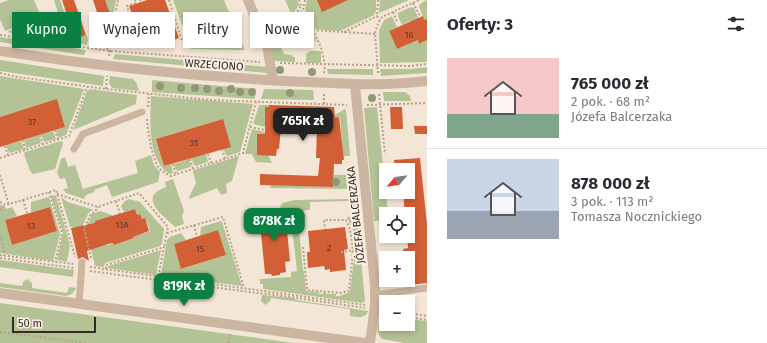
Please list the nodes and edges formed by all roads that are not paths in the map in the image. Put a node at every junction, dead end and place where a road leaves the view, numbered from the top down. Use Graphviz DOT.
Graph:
graph roads {
  1 [pos="248,0"];
  2 [pos="0,51"];
  3 [pos="273,80"];
  4 [pos="427,81"];
  5 [pos="355,85"];
  6 [pos="142,112"];
  7 [pos="74,149"];
  8 [pos="82,266"];
  9 [pos="427,288"];
  10 [pos="0,293"];
  11 [pos="375,295"];
  12 [pos="79,304"];
  13 [pos="230,334"];
  14 [pos="365,343"];
  15 [pos="370,343"];
  1 -- 3 [label="street"];
  2 -- 3 [label="street, WRZECIONO"];
  3 -- 5 [label="street, WRZECIONO"];
  4 -- 5 [label="street, WRZECIONO"];
  5 -- 11 [label="street, JÓZEFA BALCERZAKA"];
  6 -- 7 [label="lane"];
  8 -- 12 [label="lane"];
  9 -- 11 [label="lane"];
  10 -- 12 [label="street"];
  11 -- 15 [label="street, JÓZEFA BALCERZAKA"];
  12 -- 13 [label="street"];
  13 -- 14 [label="street"];
}
